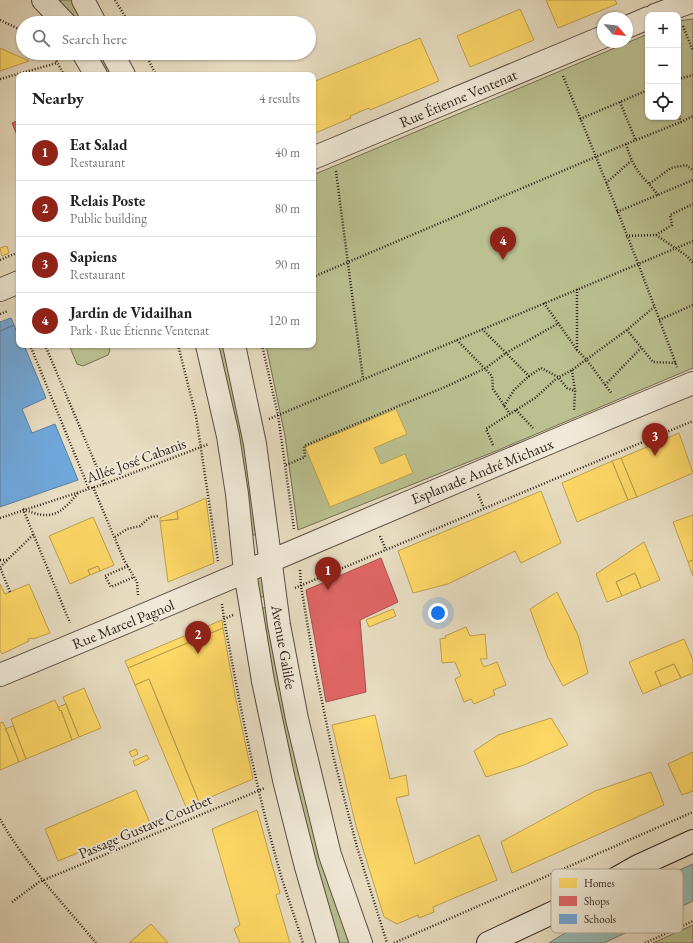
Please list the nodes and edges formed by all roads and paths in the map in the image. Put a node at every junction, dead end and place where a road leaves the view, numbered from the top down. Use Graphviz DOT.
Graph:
graph roads {
  1 [pos="43,0"];
  2 [pos="83,0"];
  3 [pos="115,0"];
  4 [pos="693,1"];
  5 [pos="663,12"];
  6 [pos="58,16"];
  7 [pos="91,16"];
  8 [pos="125,16"];
  9 [pos="645,19"];
  10 [pos="0,20"];
  11 [pos="633,24"];
  12 [pos="682,24"];
  13 [pos="16,28"];
  14 [pos="597,40"];
  15 [pos="693,51"];
  16 [pos="56,60"];
  17 [pos="87,60"];
  18 [pos="116,60"];
  19 [pos="148,60"];
  20 [pos="57,63"];
  21 [pos="560,70"];
  22 [pos="25,72"];
  23 [pos="62,72"];
  24 [pos="94,72"];
  25 [pos="122,72"];
  26 [pos="154,72"];
  27 [pos="16,75"];
  28 [pos="693,75"];
  29 [pos="681,78"];
  30 [pos="0,79"];
  31 [pos="645,91"];
  32 [pos="620,102"];
  33 [pos="693,116"];
  34 [pos="580,117"];
  35 [pos="681,122"];
  36 [pos="636,141"];
  37 [pos="626,144"];
  38 [pos="316,157"];
  39 [pos="596,158"];
  40 [pos="631,162"];
  41 [pos="335,165"];
  42 [pos="693,170"];
  43 [pos="693,180"];
  44 [pos="606,183"];
  45 [pos="649,184"];
  46 [pos="658,195"];
  47 [pos="693,204"];
  48 [pos="617,212"];
  49 [pos="656,235"];
  50 [pos="626,236"];
  51 [pos="693,241"];
  52 [pos="676,249"];
  53 [pos="16,253"];
  54 [pos="0,260"];
  55 [pos="348,262"];
  56 [pos="639,263"];
  57 [pos="693,263"];
  58 [pos="316,276"];
  59 [pos="16,283"];
  60 [pos="577,289"];
  61 [pos="0,290"];
  62 [pos="544,303"];
  63 [pos="693,305"];
  64 [pos="654,307"];
  65 [pos="659,320"];
  66 [pos="559,323"];
  67 [pos="482,329"];
  68 [pos="626,330"];
  69 [pos="457,340"];
  70 [pos="31,348"];
  71 [pos="46,348"];
  72 [pos="179,348"];
  73 [pos="208,348"];
  74 [pos="235,348"];
  75 [pos="263,348"];
  76 [pos="641,348"];
  77 [pos="577,350"];
  78 [pos="506,353"];
  79 [pos="586,359"];
  80 [pos="676,363"];
  81 [pos="486,368"];
  82 [pos="572,370"];
  83 [pos="529,376"];
  84 [pos="558,377"];
  85 [pos="363,379"];
  86 [pos="605,385"];
  87 [pos="689,385"];
  88 [pos="575,391"];
  89 [pos="504,406"];
  90 [pos="626,412"];
  91 [pos="282,413"];
  92 [pos="510,414"];
  93 [pos="693,421"];
  94 [pos="577,432"];
  95 [pos="201,447"];
  96 [pos="496,451"];
  97 [pos="286,465"];
  98 [pos="104,484"];
  99 [pos="93,487"];
  100 [pos="89,489"];
  101 [pos="78,492"];
  102 [pos="23,509"];
  103 [pos="158,516"];
  104 [pos="0,518"];
  105 [pos="33,534"];
  106 [pos="295,535"];
  107 [pos="115,537"];
  108 [pos="271,559"];
  109 [pos="0,560"];
  110 [pos="8,560"];
  111 [pos="300,562"];
  112 [pos="128,566"];
  113 [pos="245,572"];
  114 [pos="134,577"];
  115 [pos="220,583"];
  116 [pos="301,586"];
  117 [pos="290,591"];
  118 [pos="10,592"];
  119 [pos="236,614"];
  120 [pos="143,616"];
  121 [pos="224,619"];
  122 [pos="76,643"];
  123 [pos="0,675"];
  124 [pos="259,790"];
  125 [pos="693,812"];
  126 [pos="0,819"];
  127 [pos="693,841"];
  128 [pos="563,869"];
  129 [pos="633,869"];
  130 [pos="551,874"];
  131 [pos="44,880"];
  132 [pos="12,902"];
  133 [pos="551,913"];
  134 [pos="693,921"];
  135 [pos="683,926"];
  136 [pos="668,933"];
  137 [pos="650,942"];
  138 [pos="96,943"];
  139 [pos="303,943"];
  140 [pos="328,943"];
  141 [pos="361,943"];
  142 [pos="387,943"];
  143 [pos="394,943"];
  144 [pos="488,943"];
  145 [pos="645,943"];
  1 -- 6 [label="street"];
  2 -- 7 [label="street"];
  3 -- 8 [label="path"];
  4 -- 5 [label="street"];
  9 -- 11 [label="street"];
  10 -- 13 [label="path"];
  12 -- 15 [label="path"];
  14 -- 38 [label="street, Rue Étienne Ventenat"];
  16 -- 20 [label="path"];
  17 -- 24 [label="street"];
  18 -- 25 [label="street"];
  19 -- 26 [label="path"];
  20 -- 22 [label="path"];
  20 -- 23 [label="path"];
  21 -- 34 [label="path"];
  27 -- 30 [label="path"];
  28 -- 29 [label="path"];
  31 -- 32 [label="path"];
  32 -- 34 [label="path"];
  32 -- 36 [label="path"];
  33 -- 35 [label="path"];
  34 -- 39 [label="path"];
  35 -- 36 [label="path"];
  36 -- 37 [label="path"];
  37 -- 39 [label="path"];
  37 -- 40 [label="path"];
  39 -- 44 [label="path"];
  39 -- 55 [label="path"];
  40 -- 44 [label="path"];
  40 -- 45 [label="path"];
  41 -- 55 [label="path"];
  42 -- 45 [label="path"];
  43 -- 46 [label="path"];
  44 -- 48 [label="path"];
  45 -- 46 [label="path"];
  46 -- 48 [label="path"];
  47 -- 49 [label="path"];
  48 -- 50 [label="path"];
  49 -- 50 [label="path"];
  49 -- 52 [label="path"];
  50 -- 56 [label="path"];
  51 -- 52 [label="path"];
  52 -- 56 [label="path"];
  52 -- 57 [label="path"];
  53 -- 54 [label="path"];
  55 -- 58 [label="path"];
  55 -- 85 [label="path"];
  56 -- 60 [label="path"];
  56 -- 64 [label="path"];
  59 -- 61 [label="street"];
  60 -- 62 [label="path"];
  60 -- 77 [label="path"];
  62 -- 66 [label="path"];
  62 -- 67 [label="path"];
  63 -- 65 [label="path"];
  64 -- 65 [label="path"];
  64 -- 68 [label="path"];
  65 -- 80 [label="path"];
  66 -- 77 [label="path"];
  66 -- 78 [label="path"];
  67 -- 69 [label="path"];
  67 -- 78 [label="path"];
  68 -- 76 [label="path"];
  68 -- 79 [label="path"];
  69 -- 81 [label="path"];
  69 -- 85 [label="path"];
  70 -- 100 [label="path"];
  71 -- 98 [label="path"];
  72 -- 95 [label="path"];
  73 -- 113 [label="street, Avenue Galilée"];
  74 -- 108 [label="street, Avenue Galilée"];
  75 -- 97 [label="path"];
  76 -- 80 [label="path"];
  76 -- 86 [label="path"];
  77 -- 79 [label="path"];
  78 -- 81 [label="path"];
  78 -- 83 [label="path"];
  79 -- 82 [label="path"];
  79 -- 86 [label="path"];
  80 -- 87 [label="path"];
  81 -- 89 [label="path"];
  81 -- 97 [label="path"];
  82 -- 84 [label="path"];
  82 -- 88 [label="path"];
  83 -- 84 [label="path"];
  83 -- 89 [label="path"];
  84 -- 88 [label="path"];
  84 -- 92 [label="path"];
  85 -- 91 [label="path"];
  86 -- 90 [label="path"];
  87 -- 90 [label="street, Esplanade André Michaux"];
  88 -- 94 [label="path"];
  89 -- 92 [label="path"];
  90 -- 94 [label="street, Esplanade André Michaux"];
  92 -- 96 [label="path"];
  93 -- 116 [label="path"];
  94 -- 108 [label="street, Esplanade André Michaux"];
  95 -- 98 [label="path, Allée José Cabanis"];
  95 -- 115 [label="path"];
  97 -- 106 [label="path"];
  98 -- 99 [label="path, Allée José Cabanis"];
  99 -- 100 [label="path, Allée José Cabanis"];
  99 -- 107 [label="path"];
  100 -- 101 [label="path, Allée José Cabanis"];
  101 -- 102 [label="path, Allée José Cabanis"];
  101 -- 102 [label="path, Allée José Cabanis"];
  102 -- 104 [label="path, Allée José Cabanis"];
  102 -- 105 [label="path"];
  103 -- 107 [label="path"];
  105 -- 110 [label="path"];
  105 -- 122 [label="path"];
  107 -- 112 [label="path"];
  108 -- 113 [label="street, Esplanade André Michaux"];
  108 -- 141 [label="street, Avenue Galilée"];
  109 -- 110 [label="path"];
  110 -- 118 [label="path"];
  111 -- 116 [label="path"];
  112 -- 114 [label="path"];
  112 -- 114 [label="path"];
  113 -- 115 [label="street, Rue Marcel Pagnol"];
  113 -- 140 [label="street, Avenue Galilée"];
  114 -- 120 [label="path"];
  115 -- 120 [label="street, Rue Marcel Pagnol"];
  115 -- 121 [label="path"];
  116 -- 117 [label="path"];
  116 -- 142 [label="path"];
  119 -- 121 [label="path"];
  120 -- 122 [label="street, Rue Marcel Pagnol"];
  121 -- 124 [label="path"];
  122 -- 123 [label="street, Rue Marcel Pagnol"];
  124 -- 131 [label="path, Passage Gustave Courbet"];
  124 -- 139 [label="path"];
  125 -- 128 [label="path"];
  126 -- 131 [label="path"];
  127 -- 129 [label="street"];
  130 -- 143 [label="path"];
  131 -- 132 [label="path, Passage Gustave Courbet"];
  131 -- 138 [label="path"];
  133 -- 144 [label="street"];
  134 -- 135 [label="path"];
  136 -- 137 [label="path"];
  137 -- 145 [label="path"];
}
